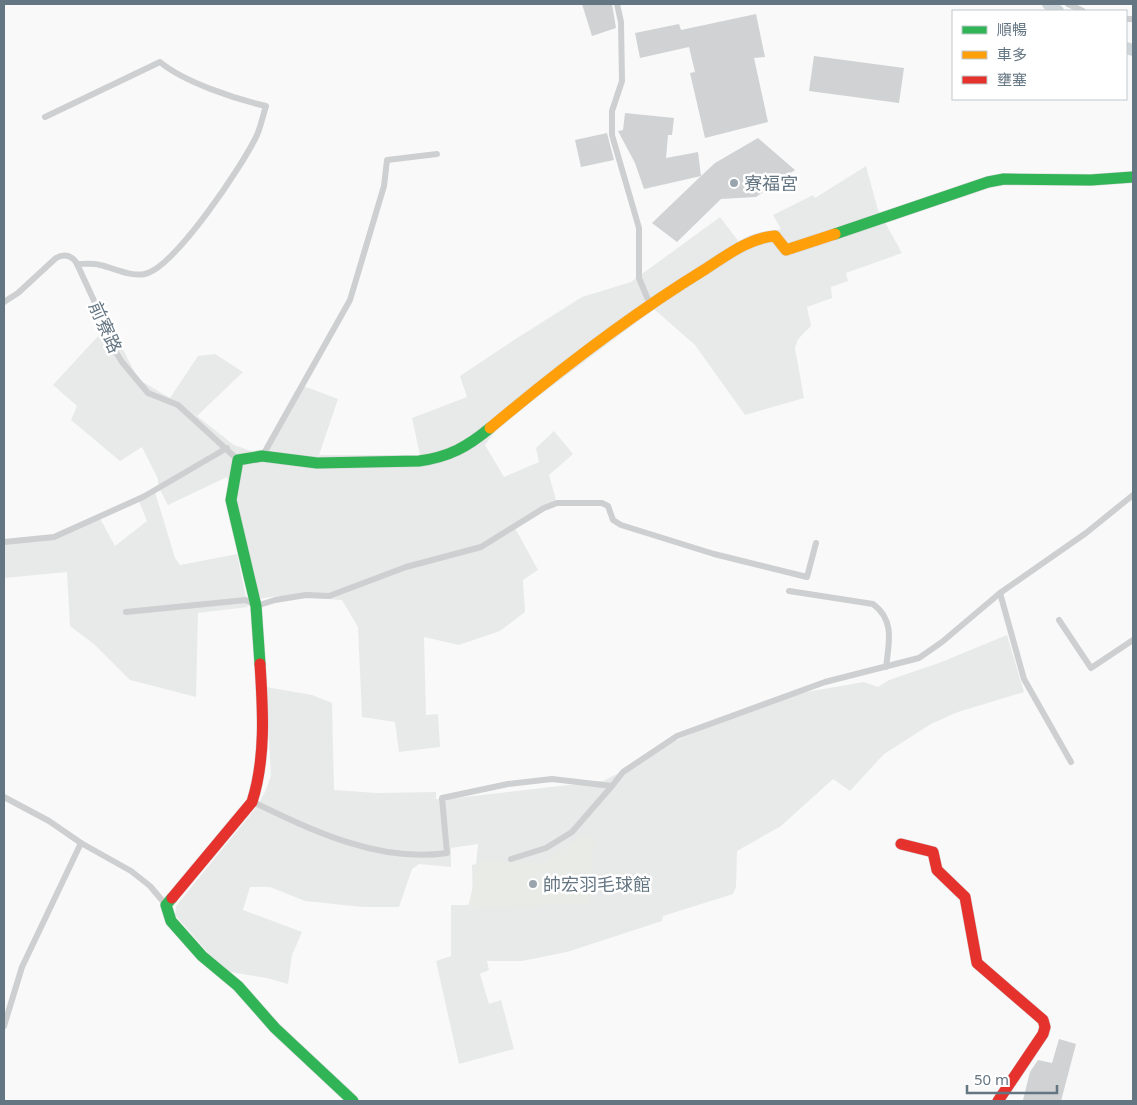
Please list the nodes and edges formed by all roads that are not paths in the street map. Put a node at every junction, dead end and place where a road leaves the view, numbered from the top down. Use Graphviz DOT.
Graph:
graph roads {
  1 [pos="617,4"];
  2 [pos="1068,4"];
  3 [pos="1081,10"];
  4 [pos="46,117"];
  5 [pos="437,154"];
  6 [pos="1133,177"];
  7 [pos="77,264"];
  8 [pos="4,302"];
  9 [pos="650,303"];
  10 [pos="226,448"];
  11 [pos="262,456"];
  12 [pos="238,460"];
  13 [pos="1133,495"];
  14 [pos="4,542"];
  15 [pos="816,543"];
  16 [pos="789,591"];
  17 [pos="1000,593"];
  18 [pos="256,606"];
  19 [pos="126,612"];
  20 [pos="1059,620"];
  21 [pos="1133,640"];
  22 [pos="886,668"];
  23 [pos="1071,762"];
  24 [pos="612,786"];
  25 [pos="4,796"];
  26 [pos="252,802"];
  27 [pos="81,843"];
  28 [pos="901,844"];
  29 [pos="511,859"];
  30 [pos="166,905"];
  31 [pos="4,1026"];
  32 [pos="353,1101"];
  33 [pos="998,1101"];
  1 -- 9 [label="lane"];
  2 -- 3 [label="lane"];
  4 -- 7 [label="lane"];
  5 -- 11 [label="lane"];
  6 -- 9 [label="street"];
  7 -- 8 [label="lane"];
  7 -- 10 [label="lane, 前寮路"];
  9 -- 11 [label="street"];
  10 -- 12 [label="lane, 前寮路"];
  10 -- 14 [label="lane"];
  11 -- 12 [label="street"];
  12 -- 18 [label="street"];
  13 -- 17 [label="lane"];
  15 -- 18 [label="lane"];
  16 -- 22 [label="lane"];
  17 -- 22 [label="lane"];
  17 -- 23 [label="lane"];
  18 -- 19 [label="lane"];
  18 -- 26 [label="street"];
  20 -- 21 [label="lane"];
  22 -- 24 [label="lane"];
  24 -- 26 [label="lane"];
  24 -- 29 [label="lane"];
  25 -- 27 [label="lane"];
  26 -- 30 [label="street"];
  27 -- 30 [label="lane"];
  27 -- 31 [label="lane"];
  28 -- 33 [label="street"];
  30 -- 32 [label="street"];
}
